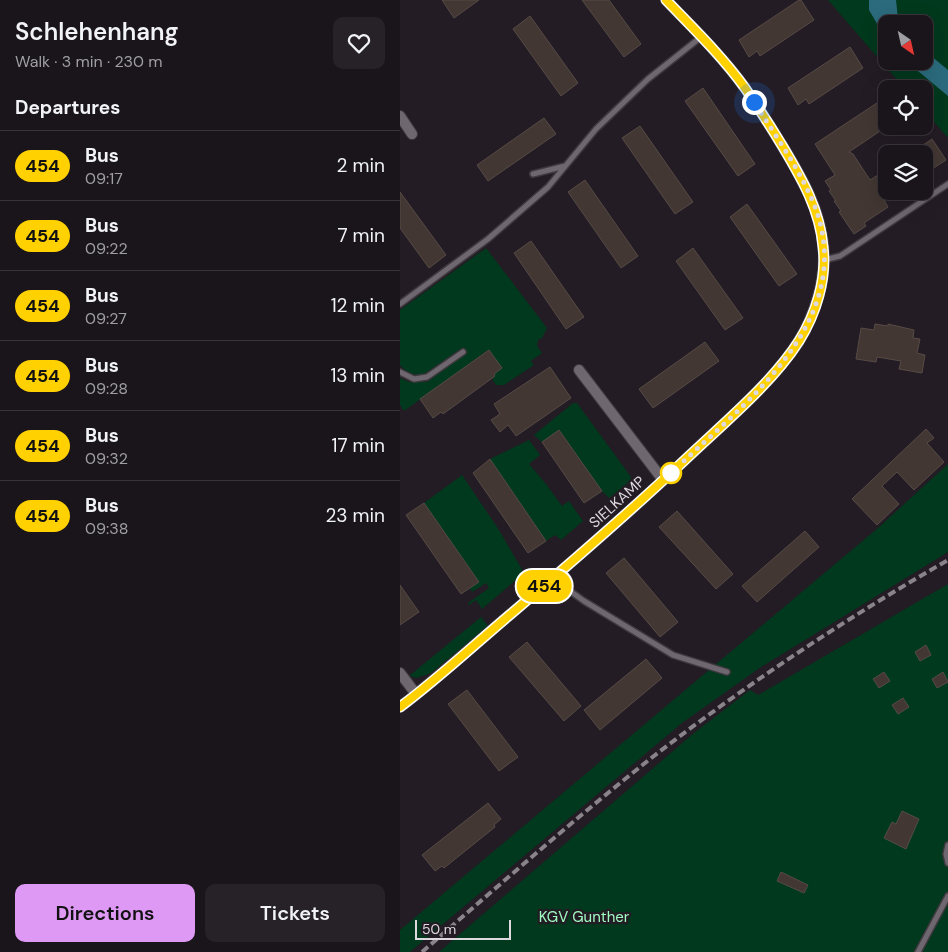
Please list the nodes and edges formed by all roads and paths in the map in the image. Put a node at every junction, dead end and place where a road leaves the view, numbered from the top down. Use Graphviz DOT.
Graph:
graph roads {
  1 [pos="666,0"];
  2 [pos="702,36"];
  3 [pos="400,116"];
  4 [pos="412,134"];
  5 [pos="565,166"];
  6 [pos="533,174"];
  7 [pos="948,184"];
  8 [pos="824,260"];
  9 [pos="400,304"];
  10 [pos="463,352"];
  11 [pos="578,370"];
  12 [pos="400,372"];
  13 [pos="663,480"];
  14 [pos="556,576"];
  15 [pos="727,672"];
  16 [pos="400,673"];
  17 [pos="416,694"];
  18 [pos="400,707"];
  19 [pos="948,845"];
  20 [pos="948,863"];
  21 [pos="948,896"];
  22 [pos="918,952"];
  1 -- 2 [label="street, SIELKAMP"];
  2 -- 5 [label="lane"];
  2 -- 8 [label="street, SIELKAMP"];
  3 -- 4 [label="street"];
  5 -- 6 [label="lane"];
  5 -- 9 [label="lane"];
  7 -- 8 [label="lane"];
  8 -- 13 [label="street, SIELKAMP"];
  10 -- 12 [label="lane"];
  11 -- 13 [label="street"];
  13 -- 14 [label="street, SIELKAMP"];
  14 -- 15 [label="lane"];
  14 -- 17 [label="street, SIELKAMP"];
  16 -- 17 [label="street"];
  17 -- 18 [label="street, SIELKAMP"];
  19 -- 20 [label="lane"];
  21 -- 22 [label="lane"];
}
